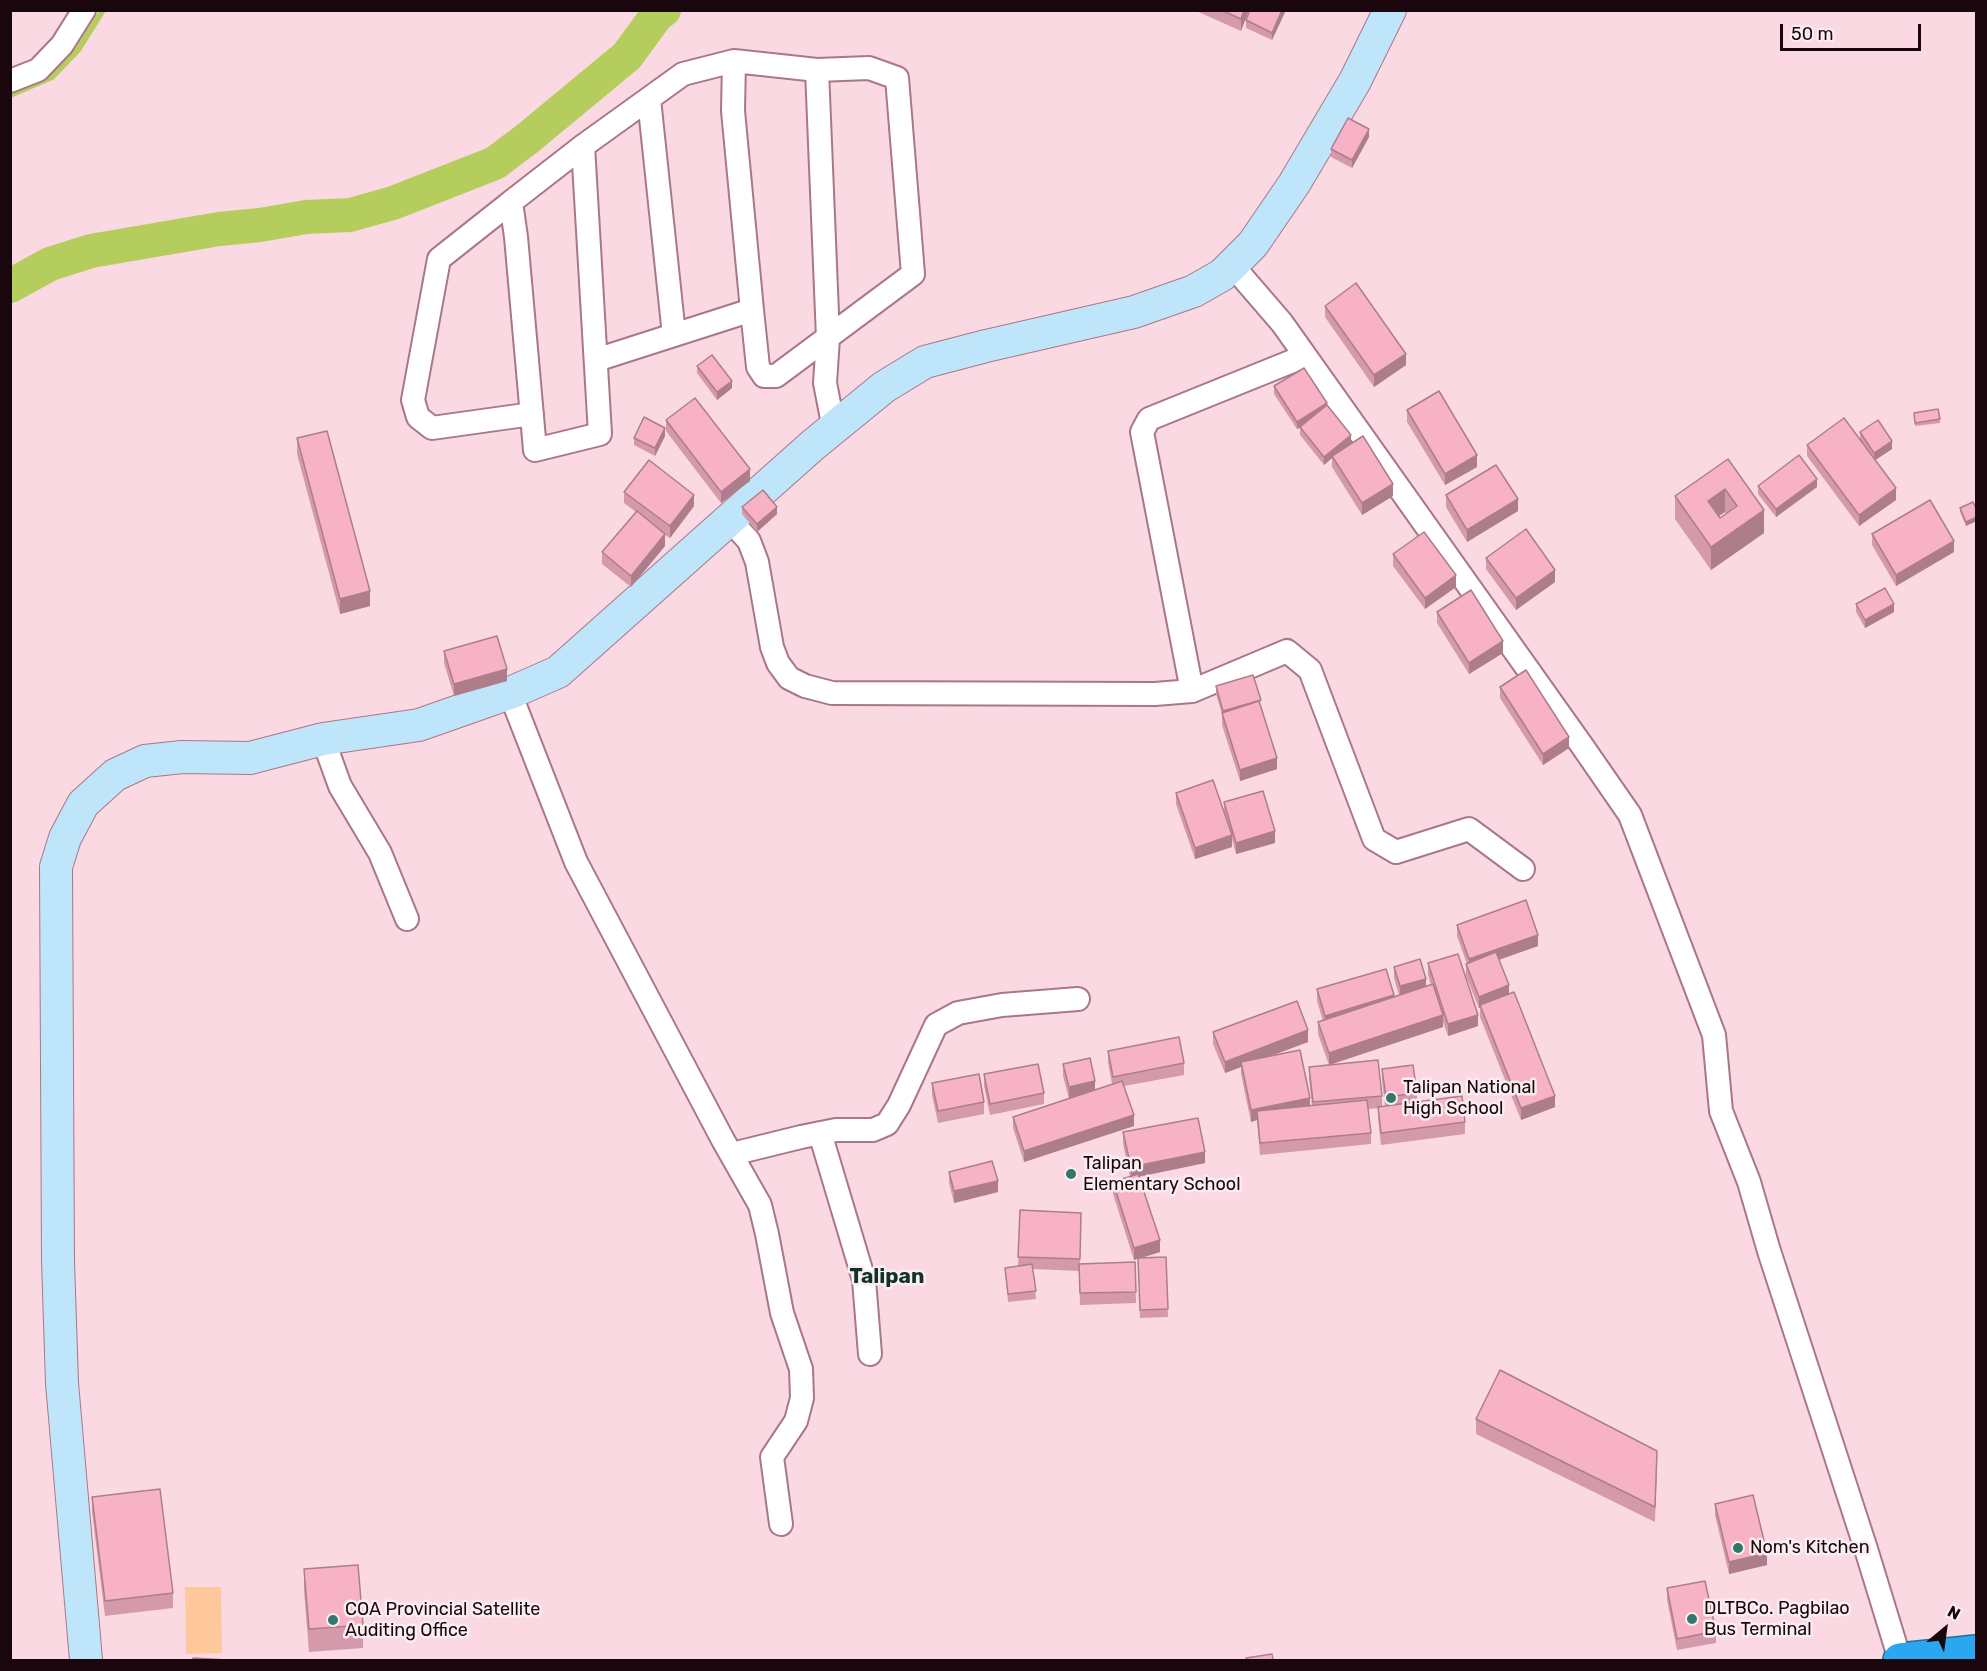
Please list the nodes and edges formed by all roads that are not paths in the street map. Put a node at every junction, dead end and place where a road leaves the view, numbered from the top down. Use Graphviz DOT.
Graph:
graph roads {
  1 [pos="84,10"];
  2 [pos="1390,10"];
  3 [pos="734,61"];
  4 [pos="817,70"];
  5 [pos="10,81"];
  6 [pos="649,99"];
  7 [pos="583,146"];
  8 [pos="511,202"];
  9 [pos="1232,265"];
  10 [pos="752,310"];
  11 [pos="674,335"];
  12 [pos="828,338"];
  13 [pos="1305,356"];
  14 [pos="596,360"];
  15 [pos="532,414"];
  16 [pos="834,429"];
  17 [pos="730,519"];
  18 [pos="1192,691"];
  19 [pos="510,693"];
  20 [pos="323,739"];
  21 [pos="1523,868"];
  22 [pos="407,919"];
  23 [pos="1078,999"];
  24 [pos="820,1133"];
  25 [pos="732,1154"];
  26 [pos="870,1354"];
  27 [pos="781,1524"];
  28 [pos="1977,1652"];
  29 [pos="86,1660"];
  30 [pos="1900,1660"];
  1 -- 5 [label="street"];
  2 -- 9 [label="street"];
  3 -- 4 [label="street"];
  3 -- 6 [label="street"];
  3 -- 10 [label="street"];
  4 -- 12 [label="street"];
  4 -- 12 [label="street"];
  6 -- 7 [label="street"];
  6 -- 11 [label="street"];
  7 -- 8 [label="street"];
  7 -- 14 [label="street"];
  8 -- 15 [label="street"];
  8 -- 15 [label="street"];
  9 -- 13 [label="street"];
  9 -- 16 [label="street"];
  10 -- 11 [label="street"];
  10 -- 12 [label="street"];
  11 -- 14 [label="street"];
  12 -- 16 [label="street"];
  13 -- 18 [label="street"];
  13 -- 30 [label="street"];
  14 -- 15 [label="street"];
  16 -- 17 [label="street"];
  17 -- 18 [label="street"];
  17 -- 19 [label="street"];
  18 -- 21 [label="street"];
  19 -- 20 [label="street"];
  19 -- 25 [label="street"];
  20 -- 22 [label="street"];
  20 -- 29 [label="street"];
  23 -- 24 [label="street"];
  24 -- 25 [label="street"];
  24 -- 26 [label="street"];
  25 -- 27 [label="street"];
  28 -- 30 [label="highway"];
}
